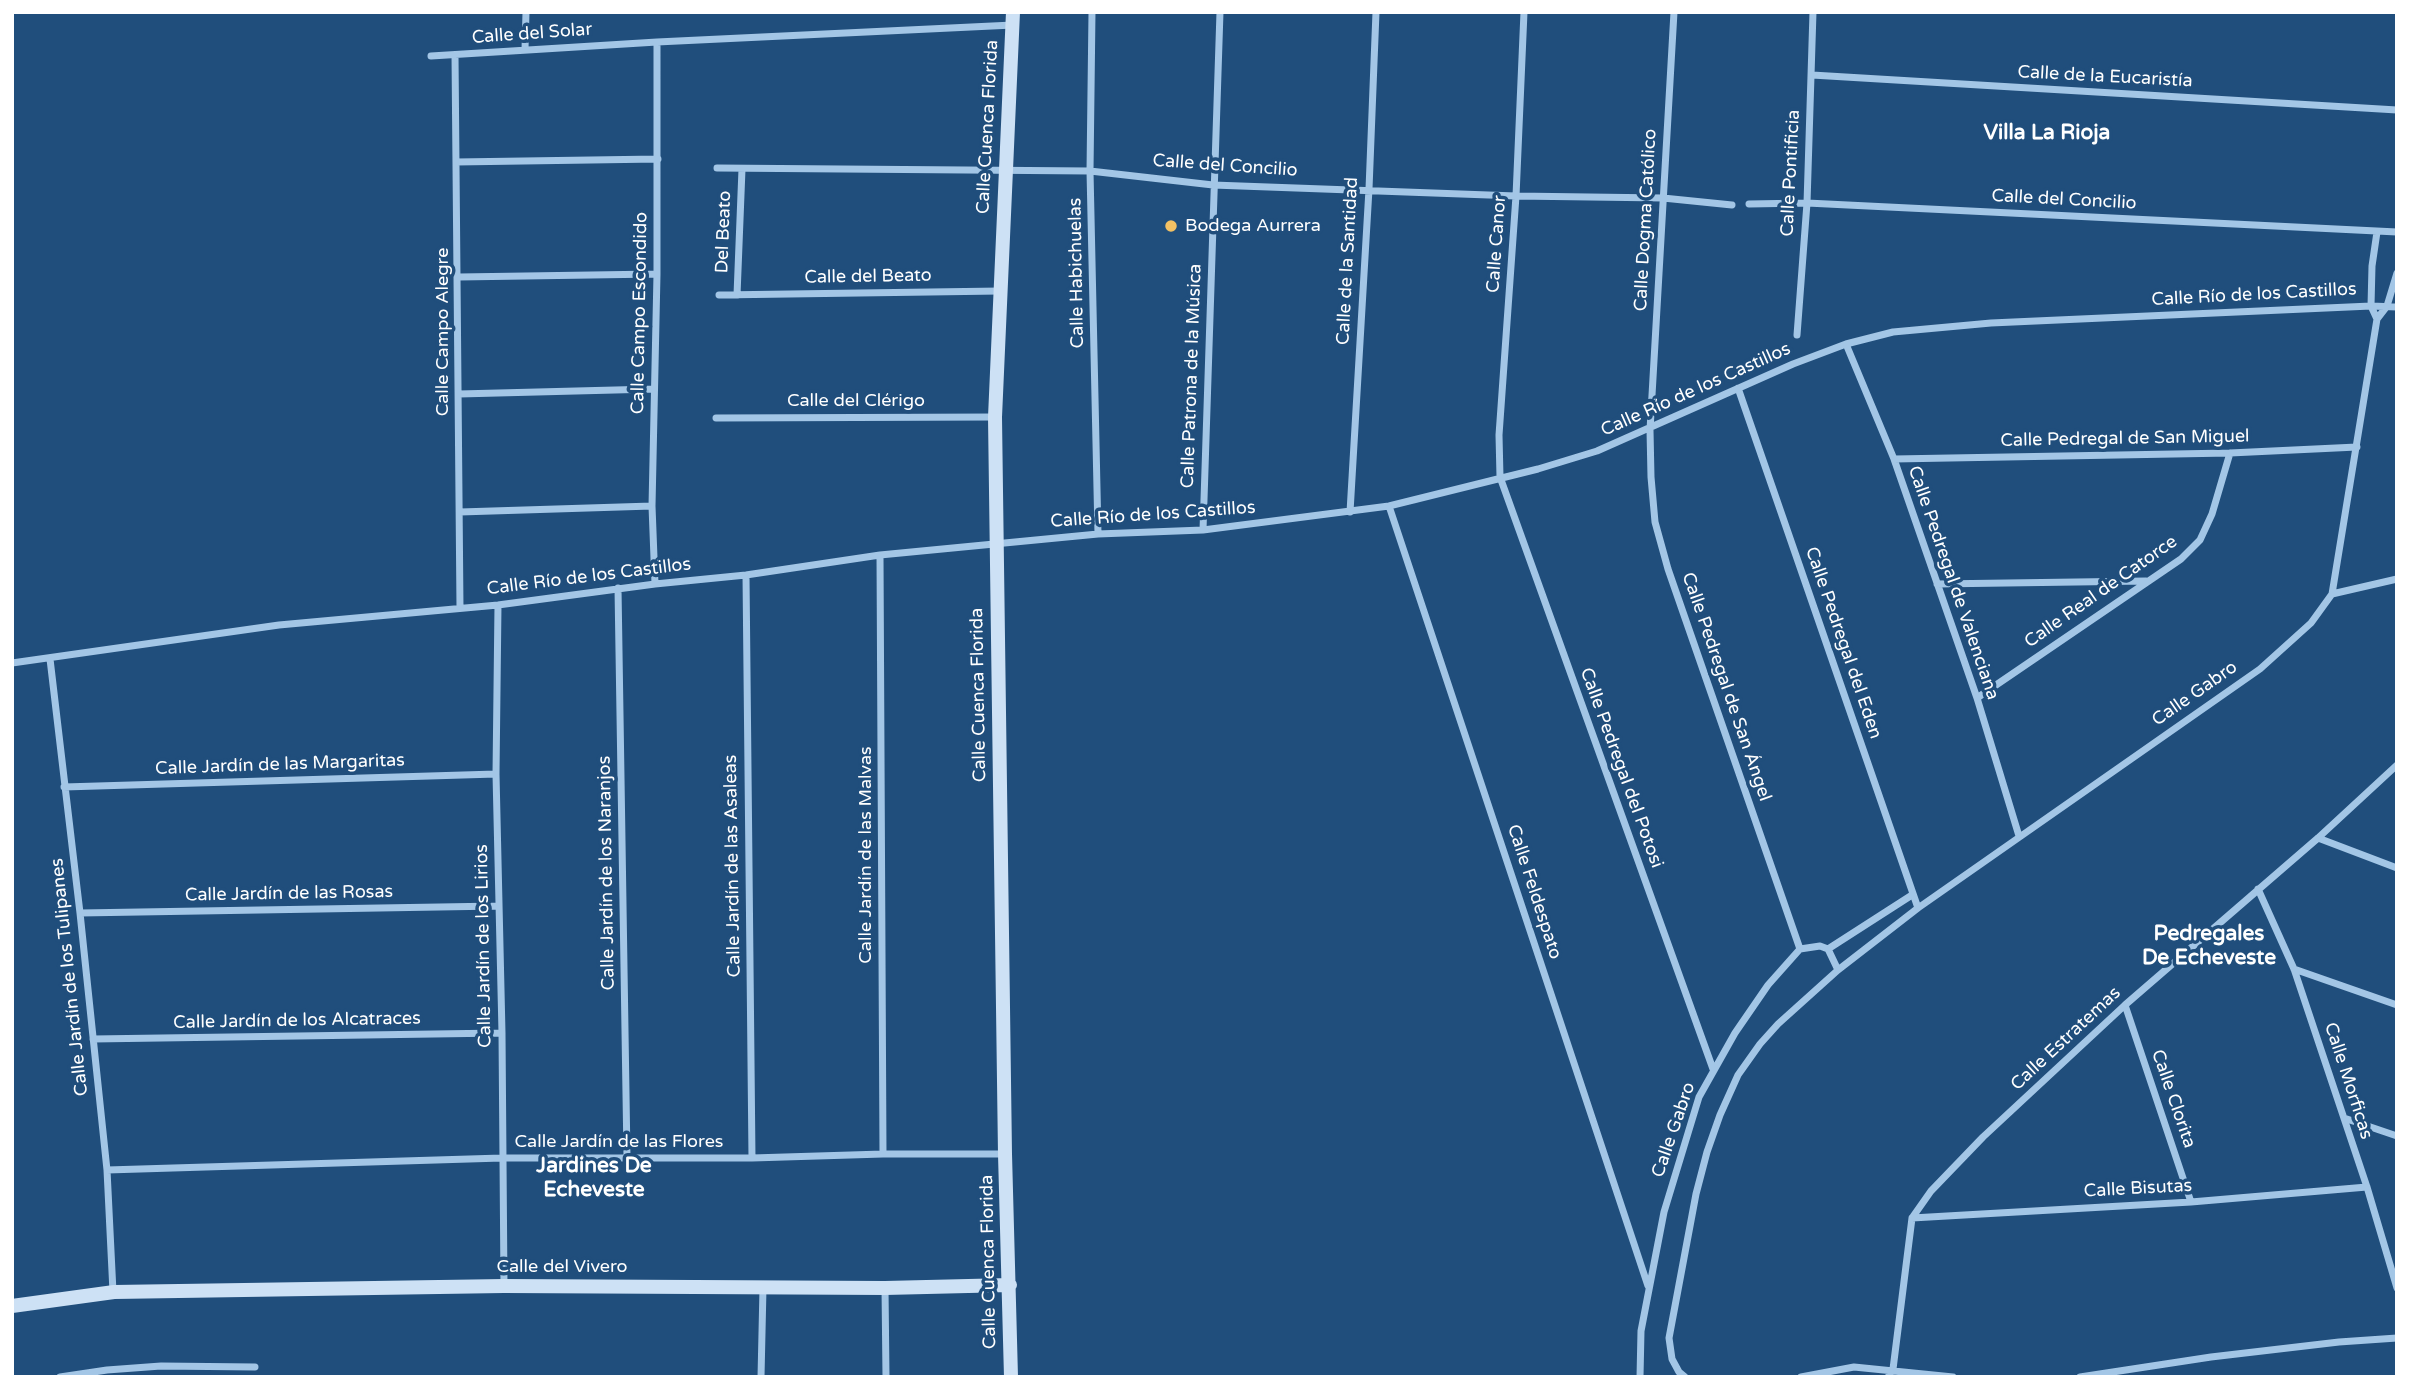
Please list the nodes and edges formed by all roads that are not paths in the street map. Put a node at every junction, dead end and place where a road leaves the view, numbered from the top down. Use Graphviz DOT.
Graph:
graph roads {
  1 [pos="526,12"];
  2 [pos="1092,12"];
  3 [pos="1220,12"];
  4 [pos="1376,12"];
  5 [pos="1524,12"];
  6 [pos="1674,12"];
  7 [pos="1813,12"];
  8 [pos="1013,19"];
  9 [pos="657,42"];
  10 [pos="526,49"];
  11 [pos="456,55"];
  12 [pos="431,56"];
  13 [pos="1812,75"];
  14 [pos="2397,110"];
  15 [pos="658,159"];
  16 [pos="456,162"];
  17 [pos="717,168"];
  18 [pos="742,169"];
  19 [pos="1005,169"];
  20 [pos="1090,171"];
  21 [pos="1213,185"];
  22 [pos="1369,189"];
  23 [pos="1516,196"];
  24 [pos="1663,198"];
  25 [pos="1807,203"];
  26 [pos="1749,204"];
  27 [pos="1732,205"];
  28 [pos="2377,232"];
  29 [pos="2397,232"];
  30 [pos="2397,273"];
  31 [pos="657,274"];
  32 [pos="459,277"];
  33 [pos="1000,291"];
  34 [pos="719,295"];
  35 [pos="737,295"];
  36 [pos="2371,306"];
  37 [pos="2387,306"];
  38 [pos="2397,307"];
  39 [pos="2377,319"];
  40 [pos="1797,335"];
  41 [pos="1846,344"];
  42 [pos="1738,388"];
  43 [pos="654,389"];
  44 [pos="459,394"];
  45 [pos="995,417"];
  46 [pos="716,418"];
  47 [pos="1650,429"];
  48 [pos="2357,447"];
  49 [pos="2230,453"];
  50 [pos="1894,459"];
  51 [pos="1500,477"];
  52 [pos="652,506"];
  53 [pos="1389,506"];
  54 [pos="460,512"];
  55 [pos="1350,512"];
  56 [pos="1203,530"];
  57 [pos="1098,534"];
  58 [pos="995,542"];
  59 [pos="880,555"];
  60 [pos="746,575"];
  61 [pos="2397,579"];
  62 [pos="2146,581"];
  63 [pos="655,584"];
  64 [pos="1937,584"];
  65 [pos="618,588"];
  66 [pos="2332,594"];
  67 [pos="498,605"];
  68 [pos="460,608"];
  69 [pos="50,659"];
  70 [pos="12,663"];
  71 [pos="1977,698"];
  72 [pos="2397,765"];
  73 [pos="496,774"];
  74 [pos="64,787"];
  75 [pos="2019,836"];
  76 [pos="2318,838"];
  77 [pos="2397,868"];
  78 [pos="2258,889"];
  79 [pos="1912,895"];
  80 [pos="499,906"];
  81 [pos="1918,908"];
  82 [pos="80,913"];
  83 [pos="1800,949"];
  84 [pos="1828,949"];
  85 [pos="2294,969"];
  86 [pos="1838,970"];
  87 [pos="2125,1005"];
  88 [pos="2397,1005"];
  89 [pos="502,1033"];
  90 [pos="93,1040"];
  91 [pos="1713,1069"];
  92 [pos="2344,1118"];
  93 [pos="2397,1136"];
  94 [pos="883,1154"];
  95 [pos="1005,1154"];
  96 [pos="627,1157"];
  97 [pos="502,1158"];
  98 [pos="752,1158"];
  99 [pos="107,1170"];
  100 [pos="2367,1187"];
  101 [pos="2191,1202"];
  102 [pos="1912,1217"];
  103 [pos="1010,1285"];
  104 [pos="504,1286"];
  105 [pos="763,1287"];
  106 [pos="885,1287"];
  107 [pos="1649,1287"];
  108 [pos="2397,1288"];
  109 [pos="114,1292"];
  110 [pos="12,1306"];
  111 [pos="2397,1338"];
  112 [pos="231,1367"];
  113 [pos="255,1367"];
  114 [pos="1891,1373"];
  115 [pos="60,1377"];
  116 [pos="230,1377"];
  117 [pos="761,1377"];
  118 [pos="886,1377"];
  119 [pos="1011,1377"];
  120 [pos="1640,1377"];
  121 [pos="1685,1377"];
  122 [pos="1801,1377"];
  123 [pos="1953,1377"];
  124 [pos="2080,1377"];
  1 -- 10 [label="street"];
  2 -- 20 [label="street, Calle Habichuelas"];
  3 -- 21 [label="street, Calle Patrona de la Música"];
  4 -- 22 [label="street, Calle de la Santidad"];
  5 -- 23 [label="street, Calle Canor"];
  6 -- 24 [label="street, Calle Dogma Católico"];
  7 -- 13 [label="street, Calle Pontificia"];
  8 -- 9 [label="street, Calle del Solar"];
  8 -- 19 [label="street, Calle Cuenca Florida"];
  9 -- 10 [label="street, Calle del Solar"];
  9 -- 15 [label="street, Calle Campo Escondido"];
  10 -- 11 [label="street, Calle del Solar"];
  11 -- 12 [label="street, Calle del Solar"];
  11 -- 16 [label="street, Calle Campo Alegre"];
  13 -- 14 [label="street, Calle de la Eucaristía"];
  13 -- 25 [label="street, Calle Pontificia"];
  15 -- 16 [label="street"];
  15 -- 31 [label="street, Calle Campo Escondido"];
  16 -- 32 [label="street, Calle Campo Alegre"];
  17 -- 18 [label="street, Calle del Concilio"];
  18 -- 19 [label="street, Calle del Concilio"];
  18 -- 35 [label="street, Del Beato"];
  19 -- 20 [label="street, Calle del Concilio"];
  19 -- 33 [label="street, Calle Cuenca Florida"];
  20 -- 21 [label="street, Calle del Concilio"];
  20 -- 57 [label="street, Calle Habichuelas"];
  21 -- 22 [label="street, Calle del Concilio"];
  21 -- 56 [label="street, Calle Patrona de la Música"];
  22 -- 23 [label="street, Calle del Concilio"];
  22 -- 55 [label="street, Calle de la Santidad"];
  23 -- 24 [label="street, Calle del Concilio"];
  23 -- 51 [label="street, Calle Canor"];
  24 -- 27 [label="street, Calle del Concilio"];
  24 -- 47 [label="street, Calle Dogma Católico"];
  25 -- 26 [label="street, Calle del Concilio"];
  25 -- 28 [label="street, Calle del Concilio"];
  25 -- 40 [label="street, Calle Pontificia"];
  28 -- 29 [label="street, Calle del Concilio"];
  28 -- 36 [label="street"];
  30 -- 37 [label="street"];
  31 -- 32 [label="street"];
  31 -- 43 [label="street, Calle Campo Escondido"];
  32 -- 44 [label="street, Calle Campo Alegre"];
  33 -- 35 [label="street, Calle del Beato"];
  33 -- 45 [label="street, Calle Cuenca Florida"];
  34 -- 35 [label="street, Calle del Beato"];
  36 -- 37 [label="street, Calle Río de los Castillos"];
  36 -- 39 [label="street"];
  36 -- 41 [label="street, Calle Río de los Castillos"];
  37 -- 38 [label="street, Calle Río de los Castillos"];
  37 -- 39 [label="street"];
  39 -- 48 [label="street, Calle Gabro"];
  41 -- 42 [label="street, Calle Río de los Castillos"];
  41 -- 50 [label="street, Calle Pedregal de Valenciana"];
  42 -- 47 [label="street, Calle Río de los Castillos"];
  42 -- 79 [label="street, Calle Pedregal del Eden"];
  43 -- 44 [label="street"];
  43 -- 52 [label="street, Calle Campo Escondido"];
  44 -- 54 [label="street, Calle Campo Alegre"];
  45 -- 46 [label="street, Calle del Clérigo"];
  45 -- 58 [label="street, Calle Cuenca Florida"];
  47 -- 51 [label="street, Calle Río de los Castillos"];
  47 -- 83 [label="street, Calle Pedregal de San Ángel"];
  48 -- 49 [label="street, Calle Pedregal de San Miguel"];
  48 -- 66 [label="street, Calle Gabro"];
  49 -- 50 [label="street, Calle Pedregal de San Miguel"];
  49 -- 62 [label="street, Calle Real de Catorce"];
  50 -- 64 [label="street, Calle Pedregal de Valenciana"];
  51 -- 53 [label="street, Calle Río de los Castillos"];
  51 -- 91 [label="street, Calle Pedregal del Potosi"];
  52 -- 54 [label="street"];
  52 -- 63 [label="street, Calle Campo Escondido"];
  53 -- 55 [label="street, Calle Río de los Castillos"];
  53 -- 107 [label="street, Calle Feldespato"];
  54 -- 68 [label="street, Calle Campo Alegre"];
  55 -- 56 [label="street, Calle Río de los Castillos"];
  56 -- 57 [label="street, Calle Río de los Castillos"];
  57 -- 58 [label="street, Calle Río de los Castillos"];
  58 -- 59 [label="street, Calle Río de los Castillos"];
  58 -- 95 [label="street, Calle Cuenca Florida"];
  59 -- 60 [label="street, Calle Río de los Castillos"];
  59 -- 94 [label="street, Calle Jardín de las Malvas"];
  60 -- 63 [label="street, Calle Río de los Castillos"];
  60 -- 98 [label="street, Calle Jardín de las Asaleas"];
  61 -- 66 [label="street"];
  62 -- 64 [label="street"];
  62 -- 71 [label="street, Calle Real de Catorce"];
  63 -- 65 [label="street, Calle Río de los Castillos"];
  64 -- 71 [label="street, Calle Pedregal de Valenciana"];
  65 -- 67 [label="street, Calle Río de los Castillos"];
  65 -- 96 [label="street, Calle Jardín de los Naranjos"];
  66 -- 75 [label="street, Calle Gabro"];
  67 -- 68 [label="street, Calle Río de los Castillos"];
  67 -- 73 [label="street, Calle Jardín de los Lirios"];
  68 -- 69 [label="street, Calle Río de los Castillos"];
  69 -- 70 [label="street, Calle Río de los Castillos"];
  69 -- 74 [label="street, Calle Jardín de los Tulipanes"];
  71 -- 75 [label="street, Calle Pedregal de Valenciana"];
  72 -- 76 [label="street, Calle Estratemas"];
  73 -- 74 [label="street, Calle Jardín de las Margaritas"];
  73 -- 80 [label="street, Calle Jardín de los Lirios"];
  74 -- 82 [label="street, Calle Jardín de los Tulipanes"];
  75 -- 81 [label="street, Calle Gabro"];
  76 -- 77 [label="street"];
  76 -- 78 [label="street, Calle Estratemas"];
  78 -- 85 [label="street, Calle Morficas"];
  78 -- 87 [label="street, Calle Estratemas"];
  79 -- 81 [label="street, Calle Pedregal del Eden"];
  79 -- 84 [label="street"];
  80 -- 82 [label="street, Calle Jardín de las Rosas"];
  80 -- 89 [label="street, Calle Jardín de los Lirios"];
  81 -- 86 [label="street, Calle Gabro"];
  82 -- 90 [label="street, Calle Jardín de los Tulipanes"];
  83 -- 84 [label="street"];
  83 -- 91 [label="street, Calle Gabro"];
  84 -- 86 [label="street"];
  85 -- 88 [label="street"];
  85 -- 92 [label="street, Calle Morficas"];
  86 -- 121 [label="street, Calle Gabro"];
  87 -- 101 [label="street, Calle Clorita"];
  87 -- 102 [label="street, Calle Estratemas"];
  89 -- 90 [label="street, Calle Jardín de los Alcatraces"];
  89 -- 97 [label="street, Calle Jardín de los Lirios"];
  90 -- 99 [label="street, Calle Jardín de los Tulipanes"];
  91 -- 107 [label="street, Calle Gabro"];
  92 -- 93 [label="street"];
  92 -- 100 [label="street, Calle Morficas"];
  94 -- 95 [label="street, Calle Jardín de las Flores"];
  94 -- 98 [label="street, Calle Jardín de las Flores"];
  95 -- 103 [label="street, Calle Cuenca Florida"];
  96 -- 97 [label="street, Calle Jardín de las Flores"];
  96 -- 98 [label="street, Calle Jardín de las Flores"];
  97 -- 99 [label="street, Calle Jardín de las Flores"];
  97 -- 104 [label="street, Calle Jardín de los Lirios"];
  99 -- 109 [label="street, Calle Jardín de los Tulipanes"];
  100 -- 101 [label="street, Calle Bisutas"];
  100 -- 108 [label="street, Calle Morficas"];
  101 -- 102 [label="street, Calle Bisutas"];
  102 -- 114 [label="street, Calle Estratemas"];
  103 -- 106 [label="street, Calle del Vivero"];
  103 -- 119 [label="street, Calle Cuenca Florida"];
  104 -- 105 [label="street, Calle del Vivero"];
  104 -- 109 [label="street, Calle del Vivero"];
  105 -- 106 [label="street, Calle del Vivero"];
  105 -- 117 [label="street"];
  106 -- 118 [label="street"];
  107 -- 120 [label="street, Calle Gabro"];
  109 -- 110 [label="street, Calle del Vivero"];
  111 -- 124 [label="street"];
  112 -- 113 [label="street"];
  112 -- 115 [label="street"];
  112 -- 116 [label="street"];
  114 -- 122 [label="street"];
  114 -- 123 [label="street"];
}
